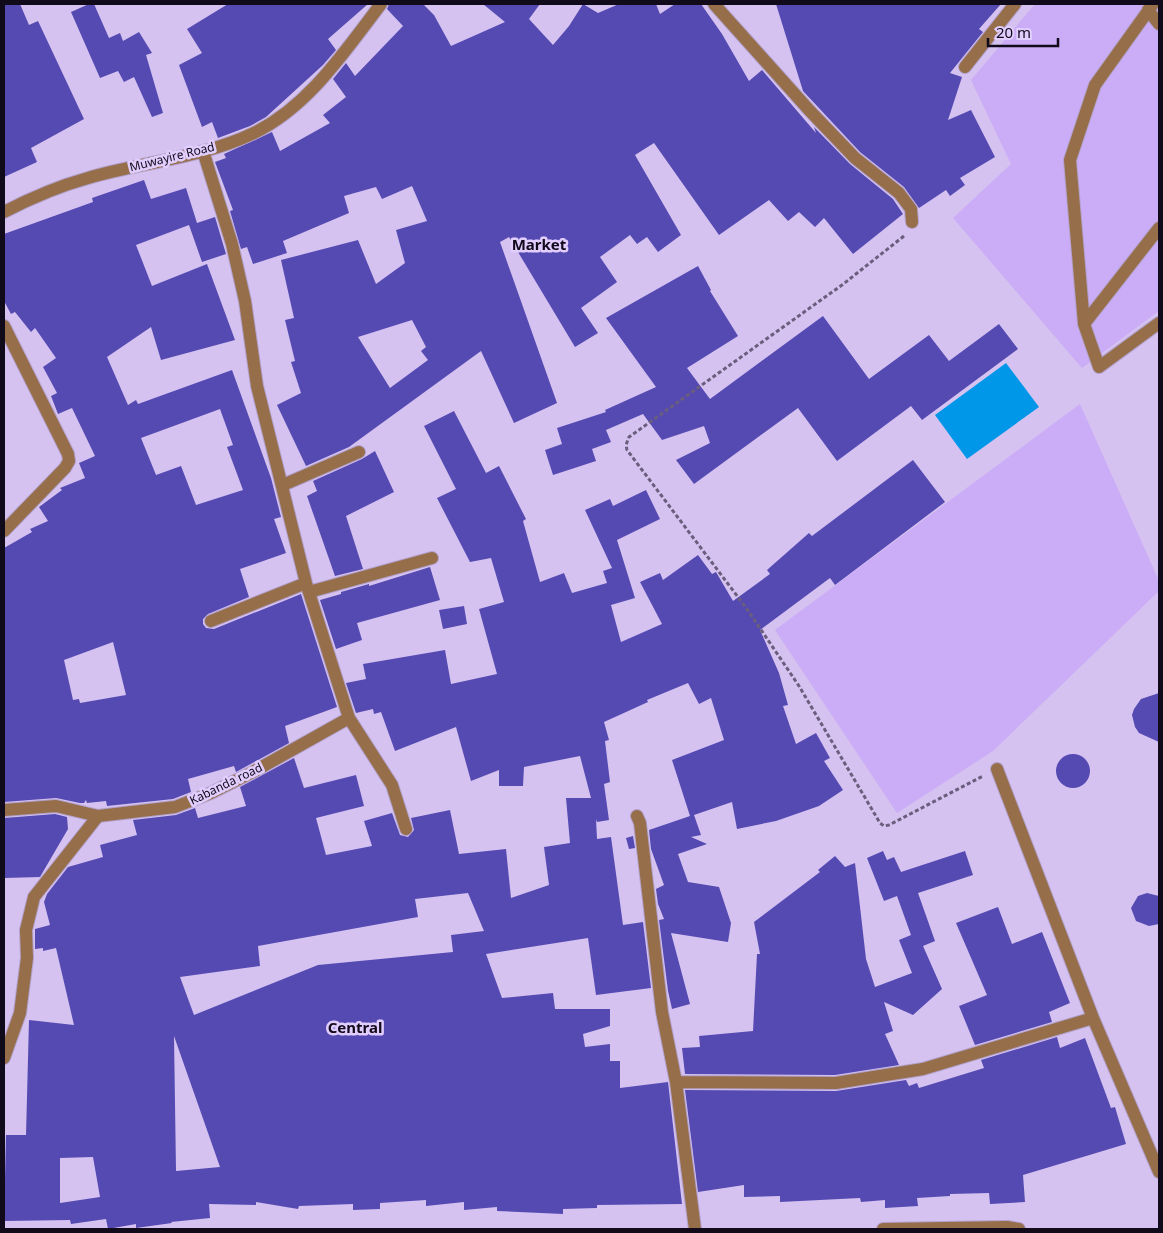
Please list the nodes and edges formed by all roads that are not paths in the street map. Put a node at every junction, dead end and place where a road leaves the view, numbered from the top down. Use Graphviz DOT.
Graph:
graph roads {
  1 [pos="381,4"];
  2 [pos="714,4"];
  3 [pos="1015,4"];
  4 [pos="1151,7"];
  5 [pos="1159,24"];
  6 [pos="965,67"];
  7 [pos="203,151"];
  8 [pos="4,212"];
  9 [pos="912,222"];
  10 [pos="1159,228"];
  11 [pos="1159,323"];
  12 [pos="1084,324"];
  13 [pos="4,326"];
  14 [pos="359,452"];
  15 [pos="283,485"];
  16 [pos="4,531"];
  17 [pos="432,558"];
  18 [pos="308,587"];
  19 [pos="211,621"];
  20 [pos="349,718"];
  21 [pos="997,769"];
  22 [pos="4,810"];
  23 [pos="98,816"];
  24 [pos="637,816"];
  25 [pos="406,830"];
  26 [pos="1092,1018"];
  27 [pos="4,1058"];
  28 [pos="676,1082"];
  29 [pos="1159,1172"];
  30 [pos="696,1229"];
  31 [pos="883,1229"];
  32 [pos="1019,1229"];
  1 -- 7 [label="street, Muwayire Road"];
  2 -- 9 [label="street"];
  3 -- 6 [label="street"];
  4 -- 5 [label="street"];
  4 -- 12 [label="street"];
  7 -- 8 [label="street, Muwayire Road"];
  7 -- 15 [label="street"];
  10 -- 12 [label="street"];
  11 -- 12 [label="street"];
  13 -- 16 [label="street"];
  14 -- 15 [label="street"];
  15 -- 18 [label="street"];
  17 -- 18 [label="street"];
  18 -- 19 [label="street"];
  18 -- 20 [label="street"];
  20 -- 23 [label="street, Kabanda road"];
  20 -- 25 [label="street"];
  21 -- 26 [label="street"];
  22 -- 23 [label="street, Kabanda road"];
  23 -- 27 [label="street"];
  24 -- 28 [label="street"];
  26 -- 28 [label="street"];
  26 -- 29 [label="street"];
  28 -- 30 [label="street"];
  31 -- 32 [label="street"];
}
